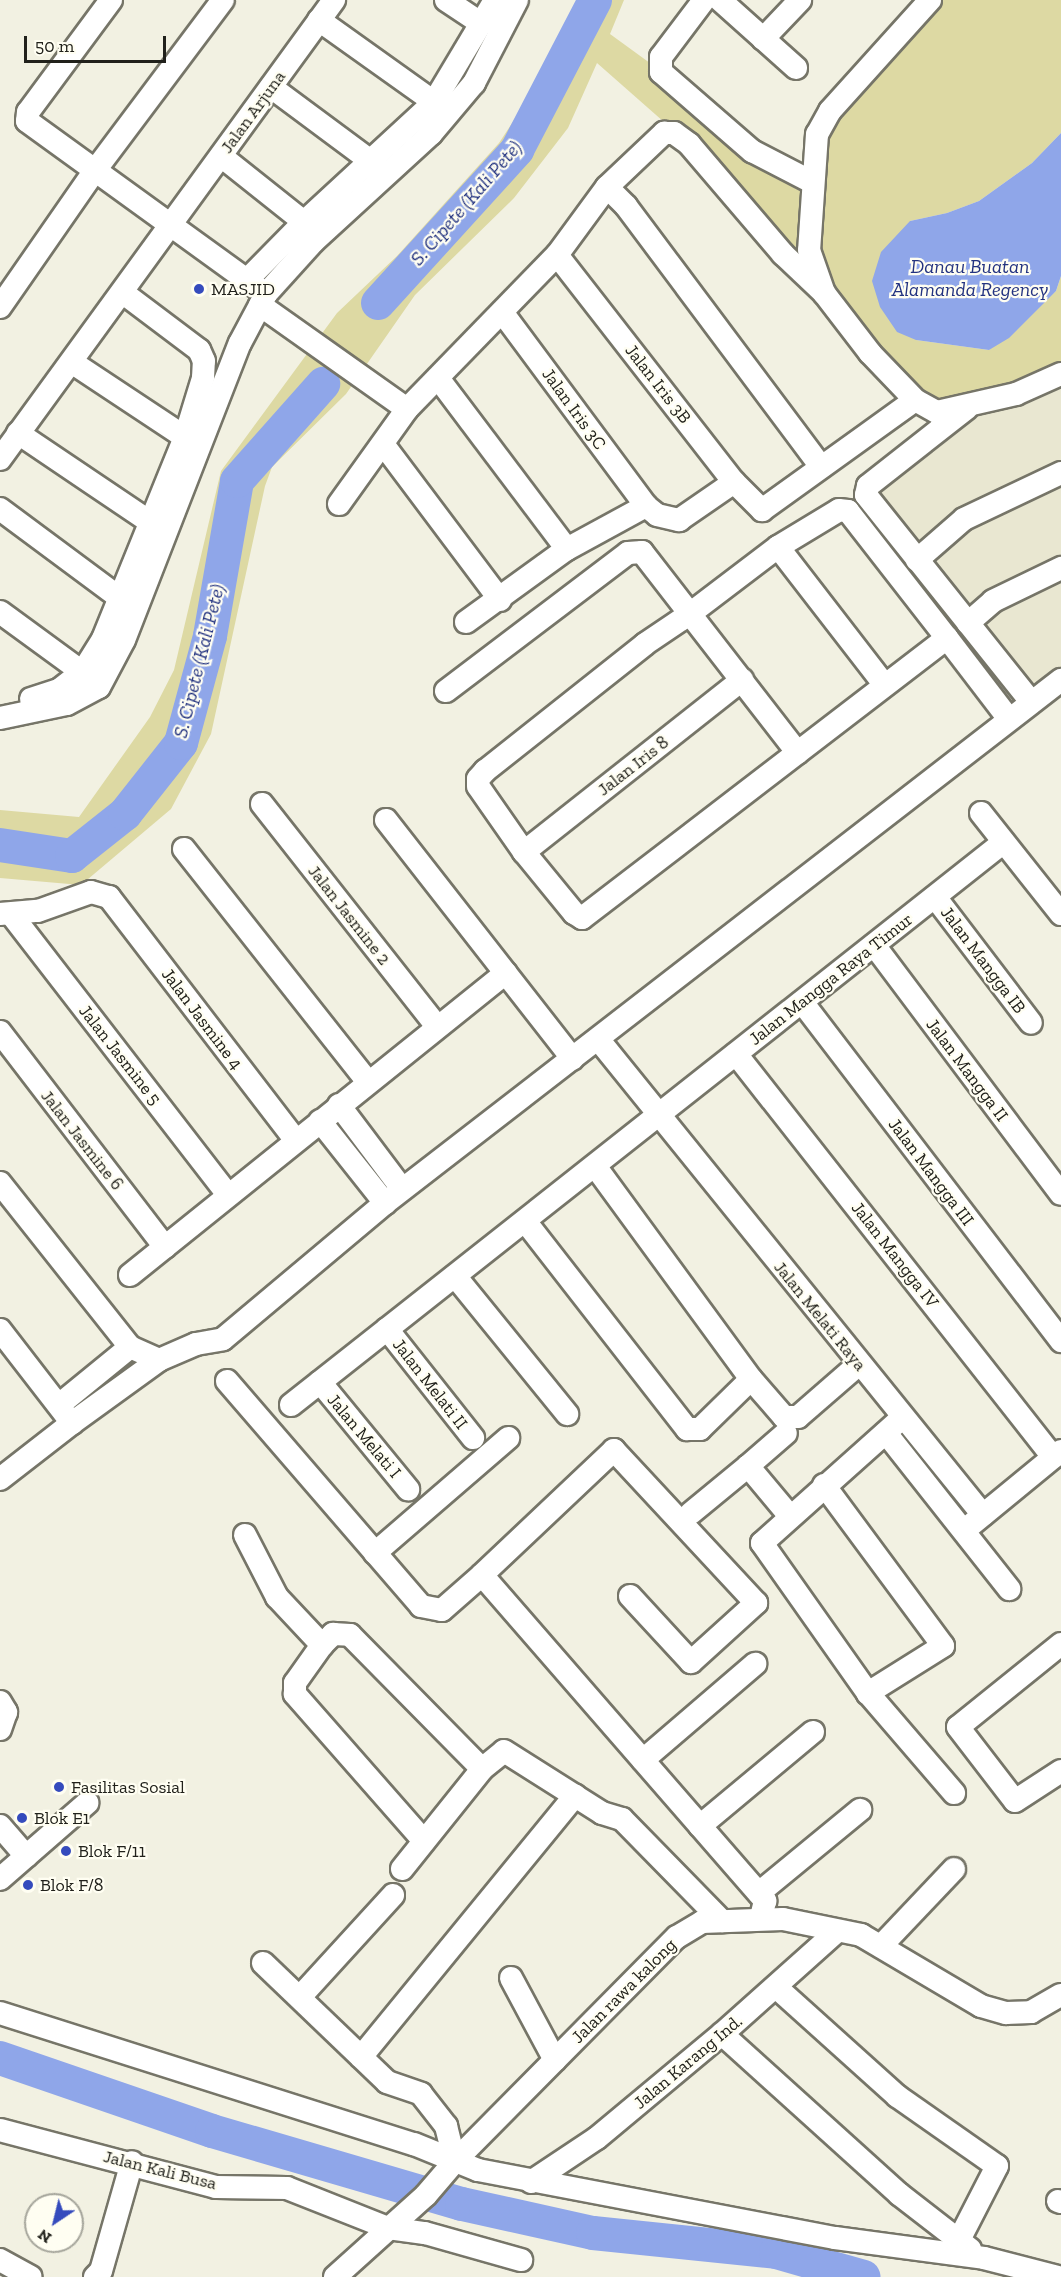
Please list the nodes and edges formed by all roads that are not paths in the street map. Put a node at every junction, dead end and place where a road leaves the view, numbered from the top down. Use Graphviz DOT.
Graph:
graph roads {
  1 [pos="111,0"];
  2 [pos="223,0"];
  3 [pos="334,0"];
  4 [pos="446,0"];
  5 [pos="495,0"];
  6 [pos="517,0"];
  7 [pos="704,0"];
  8 [pos="720,0"];
  9 [pos="800,0"];
  10 [pos="930,0"];
  11 [pos="319,20"];
  12 [pos="482,24"];
  13 [pos="763,39"];
  14 [pos="796,68"];
  15 [pos="271,87"];
  16 [pos="434,102"];
  17 [pos="221,156"];
  18 [pos="372,162"];
  19 [pos="96,169"];
  20 [pos="812,182"];
  21 [pos="607,187"];
  22 [pos="304,222"];
  23 [pos="171,224"];
  24 [pos="557,255"];
  25 [pos="247,280"];
  26 [pos="122,292"];
  27 [pos="824,293"];
  28 [pos="263,300"];
  29 [pos="0,307"];
  30 [pos="502,312"];
  31 [pos="73,363"];
  32 [pos="1061,374"];
  33 [pos="438,378"];
  34 [pos="915,400"];
  35 [pos="968,408"];
  36 [pos="407,409"];
  37 [pos="18,433"];
  38 [pos="185,437"];
  39 [pos="383,444"];
  40 [pos="0,459"];
  41 [pos="821,467"];
  42 [pos="1061,473"];
  43 [pos="734,482"];
  44 [pos="339,504"];
  45 [pos="646,506"];
  46 [pos="0,509"];
  47 [pos="150,522"];
  48 [pos="778,547"];
  49 [pos="567,549"];
  50 [pos="917,560"];
  51 [pos="1061,568"];
  52 [pos="121,599"];
  53 [pos="500,600"];
  54 [pos="0,612"];
  55 [pos="691,613"];
  56 [pos="466,622"];
  57 [pos="968,623"];
  58 [pos="947,638"];
  59 [pos="83,671"];
  60 [pos="742,680"];
  61 [pos="1061,680"];
  62 [pos="884,684"];
  63 [pos="99,687"];
  64 [pos="446,691"];
  65 [pos="1031,702"];
  66 [pos="0,704"];
  67 [pos="0,718"];
  68 [pos="1009,718"];
  69 [pos="798,753"];
  70 [pos="262,804"];
  71 [pos="981,813"];
  72 [pos="387,820"];
  73 [pos="1004,842"];
  74 [pos="184,849"];
  75 [pos="524,852"];
  76 [pos="935,897"];
  77 [pos="6,914"];
  78 [pos="1061,914"];
  79 [pos="873,945"];
  80 [pos="506,973"];
  81 [pos="802,1002"];
  82 [pos="1031,1023"];
  83 [pos="437,1026"];
  84 [pos="0,1032"];
  85 [pos="598,1039"];
  86 [pos="736,1054"];
  87 [pos="573,1059"];
  88 [pos="368,1082"];
  89 [pos="339,1105"];
  90 [pos="657,1116"];
  91 [pos="320,1121"];
  92 [pos="296,1141"];
  93 [pos="595,1166"];
  94 [pos="0,1183"];
  95 [pos="402,1189"];
  96 [pos="1061,1194"];
  97 [pos="228,1195"];
  98 [pos="384,1203"];
  99 [pos="525,1221"];
  100 [pos="165,1247"];
  101 [pos="130,1275"];
  102 [pos="454,1276"];
  103 [pos="387,1329"];
  104 [pos="0,1330"];
  105 [pos="1061,1341"];
  106 [pos="130,1347"];
  107 [pos="159,1359"];
  108 [pos="859,1364"];
  109 [pos="751,1379"];
  110 [pos="227,1381"];
  111 [pos="320,1382"];
  112 [pos="291,1405"];
  113 [pos="66,1414"];
  114 [pos="567,1414"];
  115 [pos="903,1417"];
  116 [pos="886,1432"];
  117 [pos="786,1433"];
  118 [pos="473,1438"];
  119 [pos="508,1438"];
  120 [pos="1057,1454"];
  121 [pos="748,1466"];
  122 [pos="0,1479"];
  123 [pos="824,1485"];
  124 [pos="408,1489"];
  125 [pos="692,1513"];
  126 [pos="789,1515"];
  127 [pos="983,1515"];
  128 [pos="965,1530"];
  129 [pos="245,1535"];
  130 [pos="375,1553"];
  131 [pos="482,1575"];
  132 [pos="1009,1589"];
  133 [pos="630,1596"];
  134 [pos="1061,1644"];
  135 [pos="322,1645"];
  136 [pos="755,1664"];
  137 [pos="868,1693"];
  138 [pos="0,1702"];
  139 [pos="0,1729"];
  140 [pos="813,1732"];
  141 [pos="643,1760"];
  142 [pos="482,1769"];
  143 [pos="1061,1771"];
  144 [pos="954,1793"];
  145 [pos="575,1796"];
  146 [pos="87,1803"];
  147 [pos="860,1810"];
  148 [pos="0,1826"];
  149 [pos="700,1826"];
  150 [pos="424,1841"];
  151 [pos="26,1856"];
  152 [pos="402,1869"];
  153 [pos="954,1869"];
  154 [pos="0,1879"];
  155 [pos="759,1893"];
  156 [pos="393,1895"];
  157 [pos="761,1917"];
  158 [pos="722,1921"];
  159 [pos="837,1930"];
  160 [pos="881,1946"];
  161 [pos="263,1963"];
  162 [pos="511,1978"];
  163 [pos="776,1987"];
  164 [pos="1061,1995"];
  165 [pos="300,1997"];
  166 [pos="0,2013"];
  167 [pos="722,2034"];
  168 [pos="361,2057"];
  169 [pos="555,2060"];
  170 [pos="0,2130"];
  171 [pos="455,2161"];
  172 [pos="132,2162"];
  173 [pos="531,2182"];
  174 [pos="396,2222"];
  175 [pos="958,2242"];
  176 [pos="984,2258"];
  177 [pos="0,2260"];
  178 [pos="521,2260"];
  179 [pos="31,2277"];
  180 [pos="95,2277"];
  181 [pos="335,2277"];
  182 [pos="1059,2277"];
  1 -- 19 [label="street"];
  2 -- 19 [label="street"];
  3 -- 11 [label="street, Jalan Arjuna"];
  4 -- 12 [label="street"];
  5 -- 12 [label="street"];
  6 -- 28 [label="street"];
  7 -- 20 [label="street"];
  8 -- 13 [label="street"];
  9 -- 13 [label="street"];
  10 -- 20 [label="street"];
  11 -- 15 [label="street, Jalan Arjuna"];
  11 -- 16 [label="street"];
  12 -- 16 [label="street"];
  13 -- 14 [label="street"];
  15 -- 17 [label="street, Jalan Arjuna"];
  15 -- 18 [label="street"];
  16 -- 18 [label="street"];
  17 -- 22 [label="street"];
  17 -- 23 [label="street, Jalan Arjuna"];
  18 -- 22 [label="street"];
  19 -- 23 [label="street"];
  19 -- 29 [label="street"];
  20 -- 27 [label="street"];
  21 -- 24 [label="street"];
  21 -- 27 [label="street"];
  21 -- 41 [label="street"];
  22 -- 25 [label="street"];
  23 -- 25 [label="street"];
  23 -- 26 [label="street, Jalan Arjuna"];
  24 -- 30 [label="street"];
  24 -- 43 [label="street, Jalan Iris 3B"];
  25 -- 28 [label="street"];
  26 -- 31 [label="street, Jalan Arjuna"];
  26 -- 38 [label="street"];
  27 -- 34 [label="street"];
  28 -- 36 [label="street"];
  28 -- 63 [label="street"];
  30 -- 33 [label="street"];
  30 -- 45 [label="street, Jalan Iris 3C"];
  31 -- 37 [label="street, Jalan Arjuna"];
  31 -- 38 [label="street"];
  32 -- 35 [label="street"];
  33 -- 36 [label="street"];
  33 -- 49 [label="street"];
  34 -- 35 [label="street"];
  34 -- 41 [label="street"];
  35 -- 50 [label="street"];
  36 -- 39 [label="street"];
  37 -- 40 [label="street, Jalan Arjuna"];
  37 -- 47 [label="street"];
  38 -- 47 [label="street"];
  39 -- 44 [label="street"];
  39 -- 53 [label="street"];
  41 -- 43 [label="street, Jalan Iris 3B"];
  42 -- 50 [label="street"];
  43 -- 45 [label="street"];
  45 -- 49 [label="street"];
  46 -- 52 [label="street"];
  47 -- 52 [label="street"];
  48 -- 55 [label="street"];
  48 -- 58 [label="street"];
  48 -- 62 [label="street"];
  49 -- 53 [label="street"];
  50 -- 57 [label="street"];
  51 -- 57 [label="street"];
  52 -- 59 [label="street"];
  53 -- 56 [label="street"];
  54 -- 59 [label="street"];
  55 -- 60 [label="street"];
  55 -- 64 [label="street"];
  55 -- 75 [label="street"];
  57 -- 65 [label="street"];
  58 -- 62 [label="street"];
  58 -- 68 [label="street"];
  59 -- 63 [label="street"];
  59 -- 66 [label="street"];
  60 -- 69 [label="street"];
  60 -- 75 [label="street, Jalan Iris 8"];
  61 -- 65 [label="street"];
  62 -- 69 [label="street"];
  63 -- 67 [label="street"];
  65 -- 68 [label="street"];
  68 -- 85 [label="street"];
  69 -- 75 [label="street"];
  70 -- 83 [label="street, Jalan Jasmine 2"];
  71 -- 73 [label="street"];
  72 -- 80 [label="street"];
  73 -- 76 [label="street, Jalan Mangga Raya Timur"];
  73 -- 78 [label="street"];
  74 -- 88 [label="street"];
  76 -- 79 [label="street, Jalan Mangga Raya Timur"];
  76 -- 82 [label="street, Jalan Mangga IB"];
  77 -- 92 [label="street, Jalan Jasmine 4"];
  77 -- 97 [label="street, Jalan Jasmine 5"];
  79 -- 81 [label="street, Jalan Mangga Raya Timur"];
  79 -- 96 [label="street, Jalan Mangga II"];
  80 -- 83 [label="street"];
  80 -- 87 [label="street"];
  81 -- 86 [label="street, Jalan Mangga Raya Timur"];
  81 -- 105 [label="street, Jalan Mangga III"];
  83 -- 88 [label="street"];
  84 -- 100 [label="street, Jalan Jasmine 6"];
  85 -- 87 [label="street"];
  85 -- 90 [label="street, Jalan Melati Raya"];
  86 -- 90 [label="street, Jalan Mangga Raya Timur"];
  86 -- 120 [label="street, Jalan Mangga IV"];
  87 -- 95 [label="street"];
  88 -- 89 [label="street"];
  89 -- 91 [label="street"];
  89 -- 95 [label="street"];
  90 -- 93 [label="street, Jalan Mangga Raya Timur"];
  90 -- 108 [label="street, Jalan Melati Raya"];
  91 -- 92 [label="street"];
  91 -- 98 [label="street"];
  92 -- 97 [label="street"];
  93 -- 99 [label="street, Jalan Mangga Raya Timur"];
  93 -- 109 [label="street"];
  94 -- 106 [label="street"];
  95 -- 98 [label="street"];
  97 -- 100 [label="street"];
  98 -- 107 [label="street"];
  99 -- 102 [label="street, Jalan Mangga Raya Timur"];
  99 -- 109 [label="street"];
  100 -- 101 [label="street"];
  102 -- 103 [label="street, Jalan Mangga Raya Timur"];
  102 -- 114 [label="street"];
  103 -- 111 [label="street, Jalan Mangga Raya Timur"];
  103 -- 118 [label="street, Jalan Melati II"];
  104 -- 113 [label="street"];
  106 -- 107 [label="street"];
  106 -- 113 [label="street"];
  107 -- 113 [label="street"];
  108 -- 109 [label="street"];
  108 -- 115 [label="street, Jalan Melati Raya"];
  110 -- 130 [label="street"];
  111 -- 112 [label="street, Jalan Mangga Raya Timur"];
  111 -- 124 [label="street, Jalan Melati I"];
  113 -- 122 [label="street"];
  115 -- 116 [label="street"];
  115 -- 127 [label="street, Jalan Melati Raya"];
  116 -- 123 [label="street"];
  116 -- 128 [label="street"];
  117 -- 121 [label="street"];
  119 -- 130 [label="street"];
  120 -- 127 [label="street"];
  121 -- 125 [label="street"];
  121 -- 126 [label="street"];
  123 -- 126 [label="street"];
  123 -- 137 [label="street"];
  126 -- 137 [label="street"];
  127 -- 128 [label="street"];
  128 -- 132 [label="street"];
  129 -- 135 [label="street"];
  130 -- 131 [label="street"];
  131 -- 133 [label="street"];
  131 -- 141 [label="street"];
  134 -- 143 [label="street"];
  135 -- 142 [label="street"];
  135 -- 150 [label="street"];
  136 -- 141 [label="street"];
  137 -- 144 [label="street"];
  138 -- 139 [label="street"];
  140 -- 149 [label="street"];
  141 -- 149 [label="street"];
  142 -- 145 [label="street"];
  142 -- 150 [label="street"];
  145 -- 158 [label="street"];
  145 -- 168 [label="street"];
  146 -- 151 [label="street"];
  147 -- 155 [label="street"];
  148 -- 151 [label="street"];
  149 -- 155 [label="street"];
  150 -- 152 [label="street"];
  151 -- 154 [label="street"];
  153 -- 160 [label="street"];
  155 -- 157 [label="street"];
  156 -- 165 [label="street"];
  157 -- 158 [label="street, Jalan rawa kalong"];
  157 -- 159 [label="street, Jalan rawa kalong"];
  158 -- 169 [label="street, Jalan rawa kalong"];
  159 -- 160 [label="street, Jalan rawa kalong"];
  159 -- 163 [label="street, Jalan Karang Ind."];
  160 -- 164 [label="street, Jalan rawa kalong"];
  161 -- 165 [label="street"];
  162 -- 169 [label="street"];
  163 -- 167 [label="street, Jalan Karang Ind."];
  163 -- 175 [label="street"];
  165 -- 168 [label="street"];
  166 -- 171 [label="street"];
  167 -- 173 [label="street, Jalan Karang Ind."];
  167 -- 175 [label="street"];
  168 -- 171 [label="street"];
  169 -- 171 [label="street, Jalan rawa kalong"];
  170 -- 172 [label="street, Jalan Kali Busa"];
  171 -- 173 [label="street"];
  171 -- 174 [label="street, Jalan rawa kalong"];
  172 -- 174 [label="street, Jalan Kali Busa"];
  172 -- 180 [label="street"];
  173 -- 176 [label="street"];
  174 -- 178 [label="street, Jalan Kali Busa"];
  174 -- 181 [label="street, Jalan rawa kalong"];
  175 -- 176 [label="street"];
  176 -- 182 [label="street"];
  177 -- 179 [label="street"];
}
